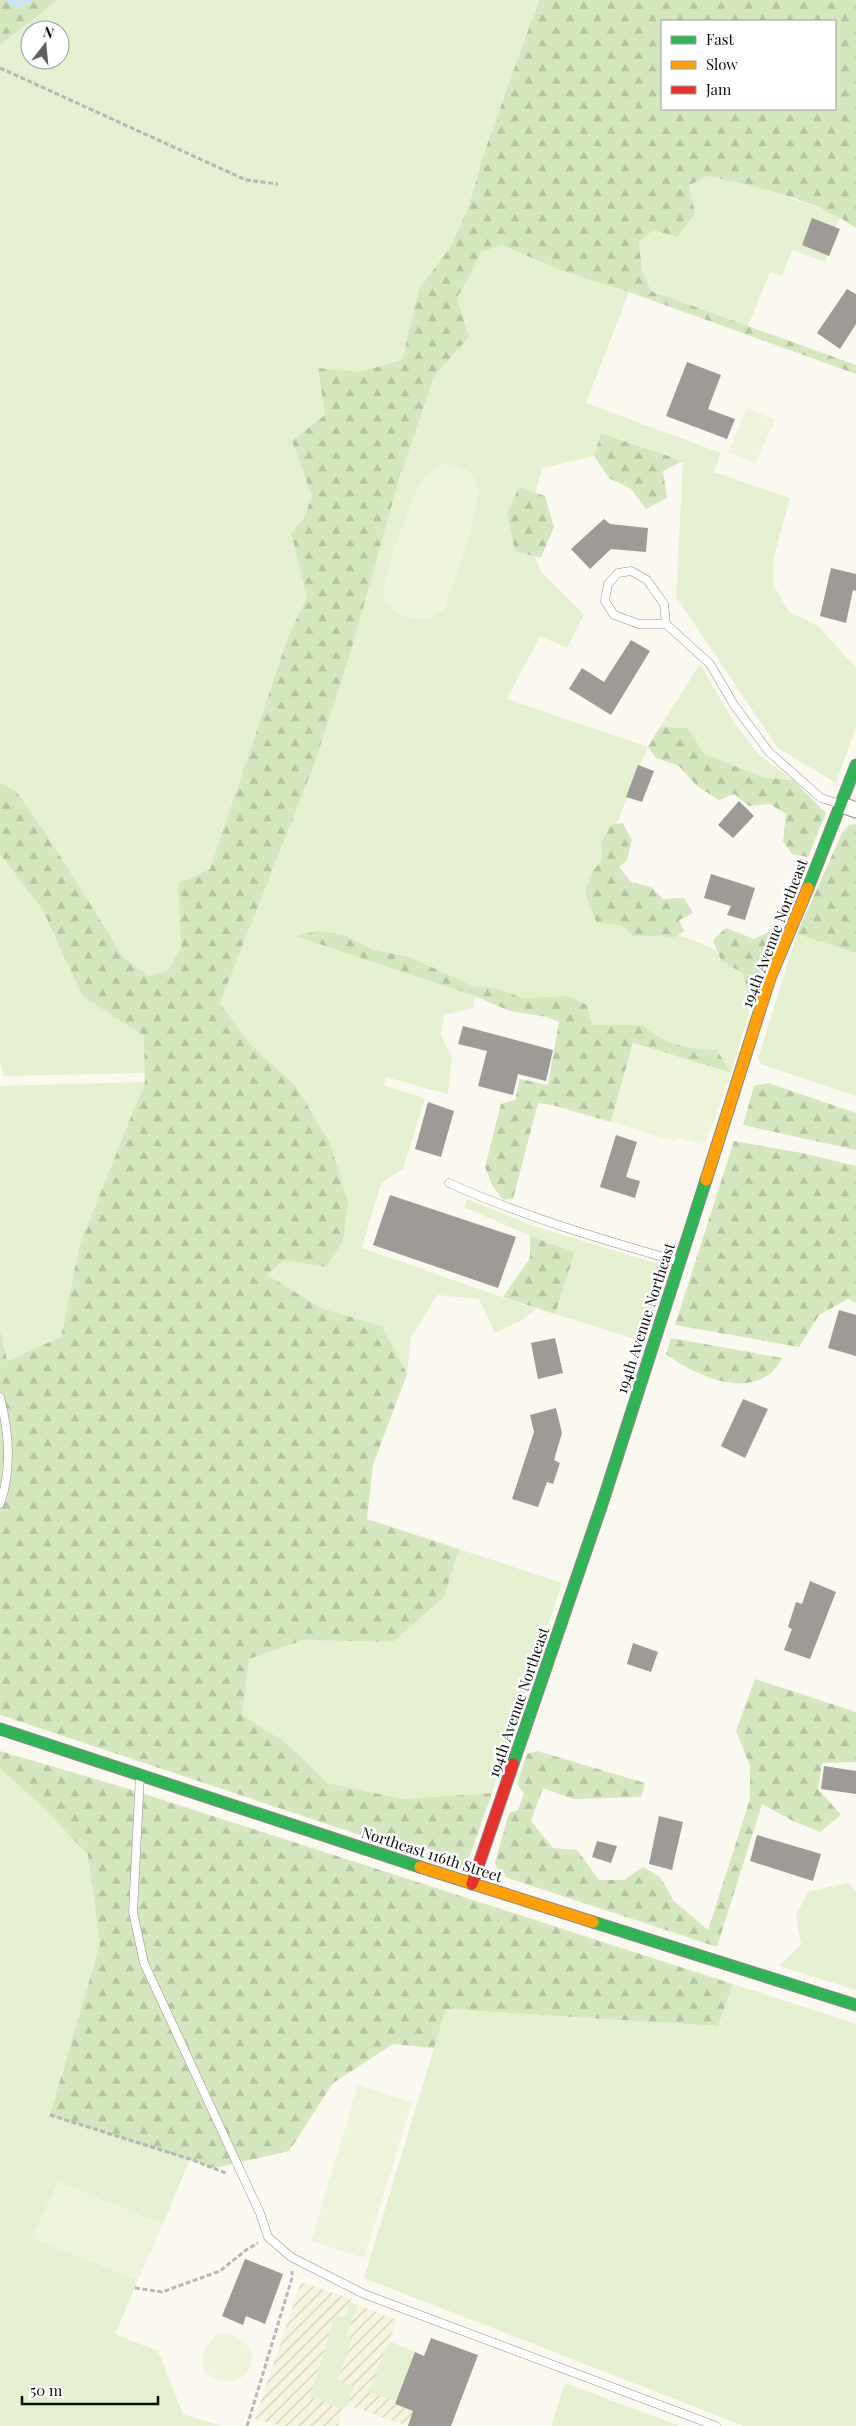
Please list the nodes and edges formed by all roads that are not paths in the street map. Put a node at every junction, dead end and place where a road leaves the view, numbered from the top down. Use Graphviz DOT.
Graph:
graph roads {
  1 [pos="666,624"];
  2 [pos="856,765"];
  3 [pos="849,807"];
  4 [pos="449,1182"];
  5 [pos="679,1261"];
  6 [pos="0,1397"];
  7 [pos="0,1504"];
  8 [pos="0,1729"];
  9 [pos="140,1775"];
  10 [pos="472,1884"];
  11 [pos="856,2005"];
  12 [pos="716,2426"];
  1 -- 1 [label="lane"];
  1 -- 3 [label="lane"];
  2 -- 3 [label="street, 194th Avenue Northeast"];
  3 -- 5 [label="street, 194th Avenue Northeast"];
  4 -- 5 [label="lane"];
  5 -- 10 [label="street, 194th Avenue Northeast"];
  6 -- 7 [label="lane"];
  8 -- 9 [label="street, Northeast 116th Street"];
  9 -- 10 [label="street, Northeast 116th Street"];
  9 -- 12 [label="lane"];
  10 -- 11 [label="street, Northeast 116th Street"];
}
